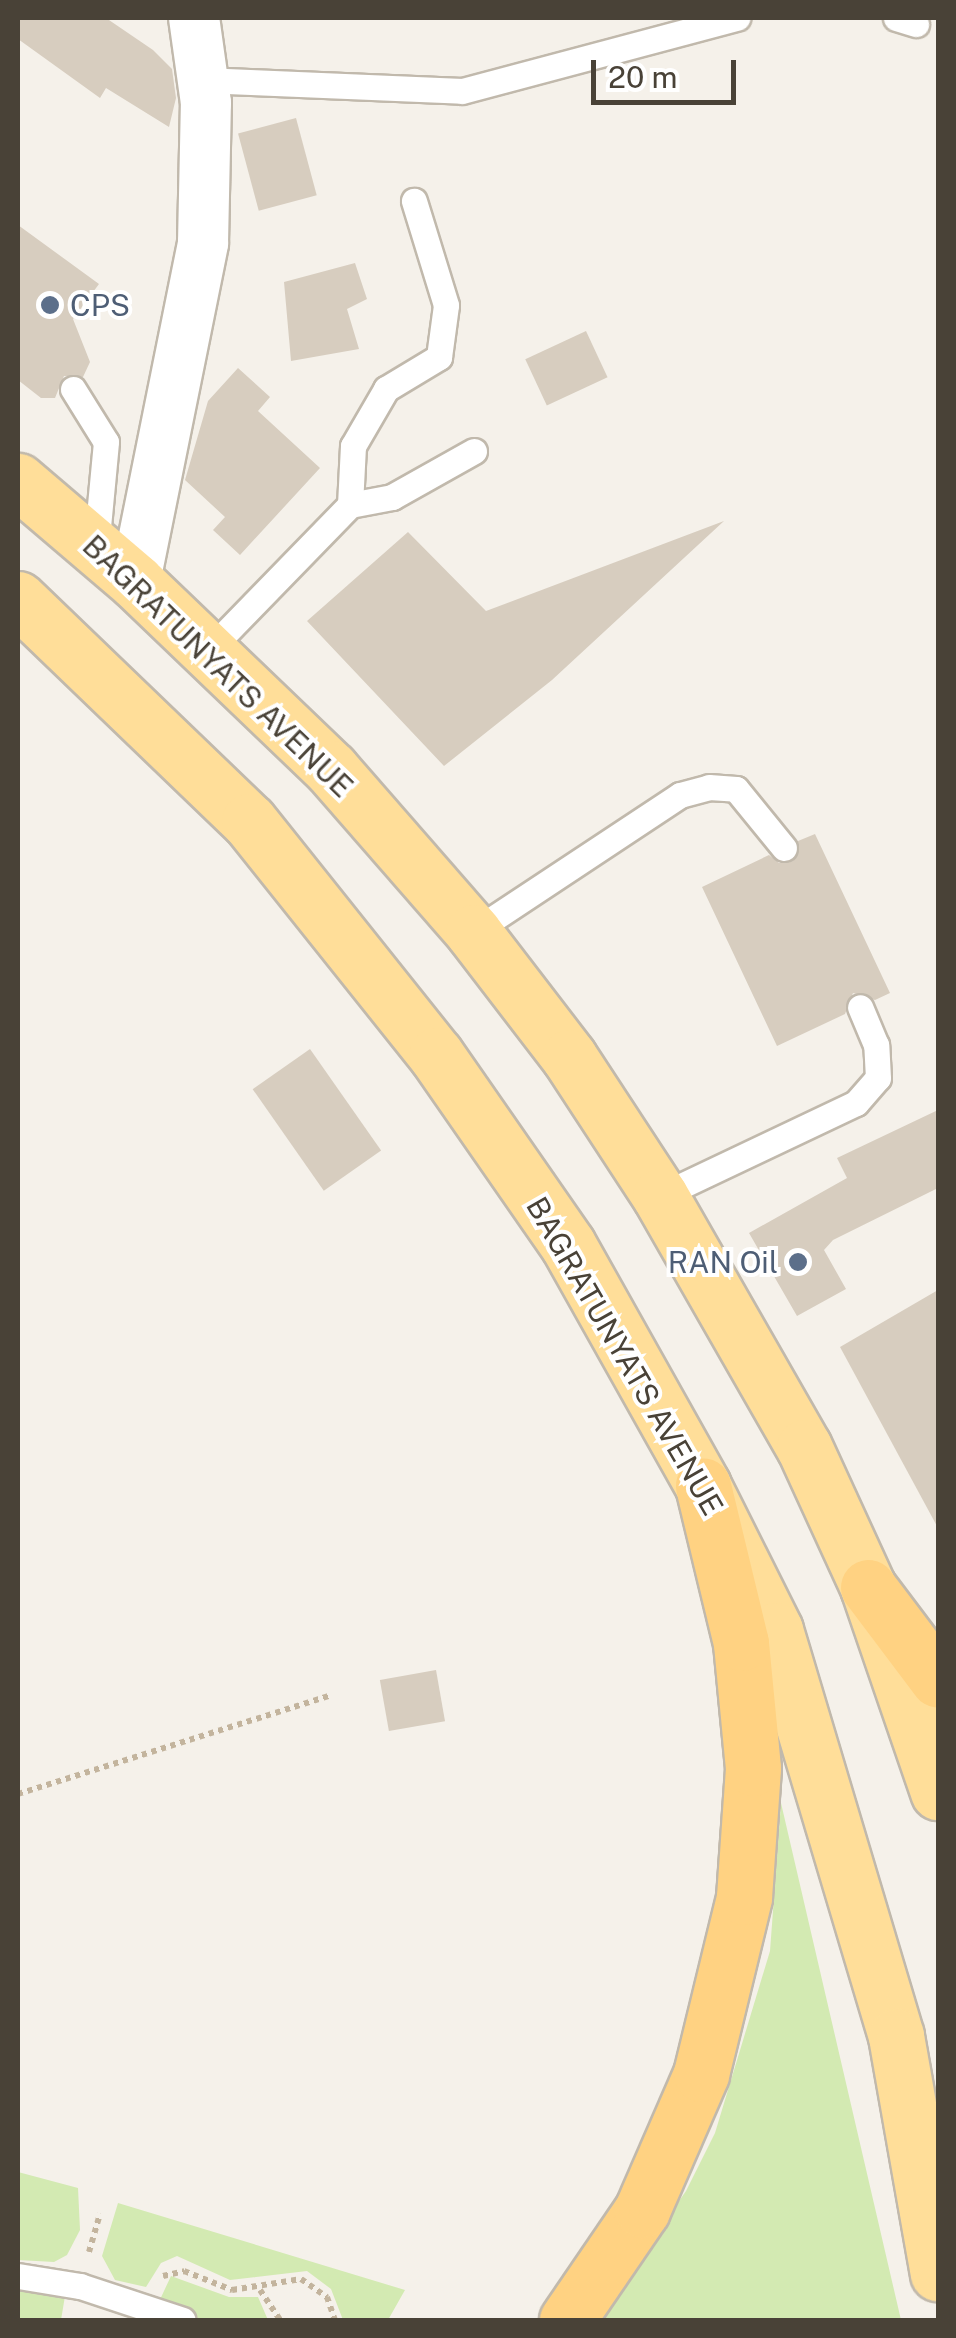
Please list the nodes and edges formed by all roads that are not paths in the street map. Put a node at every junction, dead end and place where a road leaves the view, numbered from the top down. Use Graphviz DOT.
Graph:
graph roads {
  1 [pos="194,18"];
  2 [pos="736,18"];
  3 [pos="203,80"];
  4 [pos="414,200"];
  5 [pos="73,389"];
  6 [pos="474,451"];
  7 [pos="18,480"];
  8 [pos="350,505"];
  9 [pos="116,564"];
  10 [pos="18,599"];
  11 [pos="208,650"];
  12 [pos="784,848"];
  13 [pos="473,932"];
  14 [pos="860,1008"];
  15 [pos="660,1196"];
  16 [pos="703,1486"];
  17 [pos="868,1586"];
  18 [pos="938,1680"];
  19 [pos="938,1792"];
  20 [pos="938,2273"];
  21 [pos="18,2276"];
  22 [pos="183,2320"];
  23 [pos="567,2320"];
  1 -- 3 [label="street"];
  2 -- 3 [label="lane"];
  3 -- 9 [label="street"];
  4 -- 8 [label="lane"];
  5 -- 9 [label="lane"];
  6 -- 8 [label="lane"];
  7 -- 9 [label="main road, BAGRATUNYATS AVENUE"];
  8 -- 11 [label="lane"];
  9 -- 11 [label="main road, BAGRATUNYATS AVENUE"];
  10 -- 16 [label="main road, BAGRATUNYATS AVENUE"];
  11 -- 13 [label="main road, BAGRATUNYATS AVENUE"];
  12 -- 13 [label="lane"];
  13 -- 15 [label="main road, BAGRATUNYATS AVENUE"];
  14 -- 15 [label="lane"];
  15 -- 17 [label="main road, BAGRATUNYATS AVENUE"];
  16 -- 20 [label="main road, BAGRATUNYATS AVENUE"];
  16 -- 23 [label="highway"];
  17 -- 18 [label="highway"];
  17 -- 19 [label="main road, BAGRATUNYATS AVENUE"];
  21 -- 22 [label="lane"];
}
